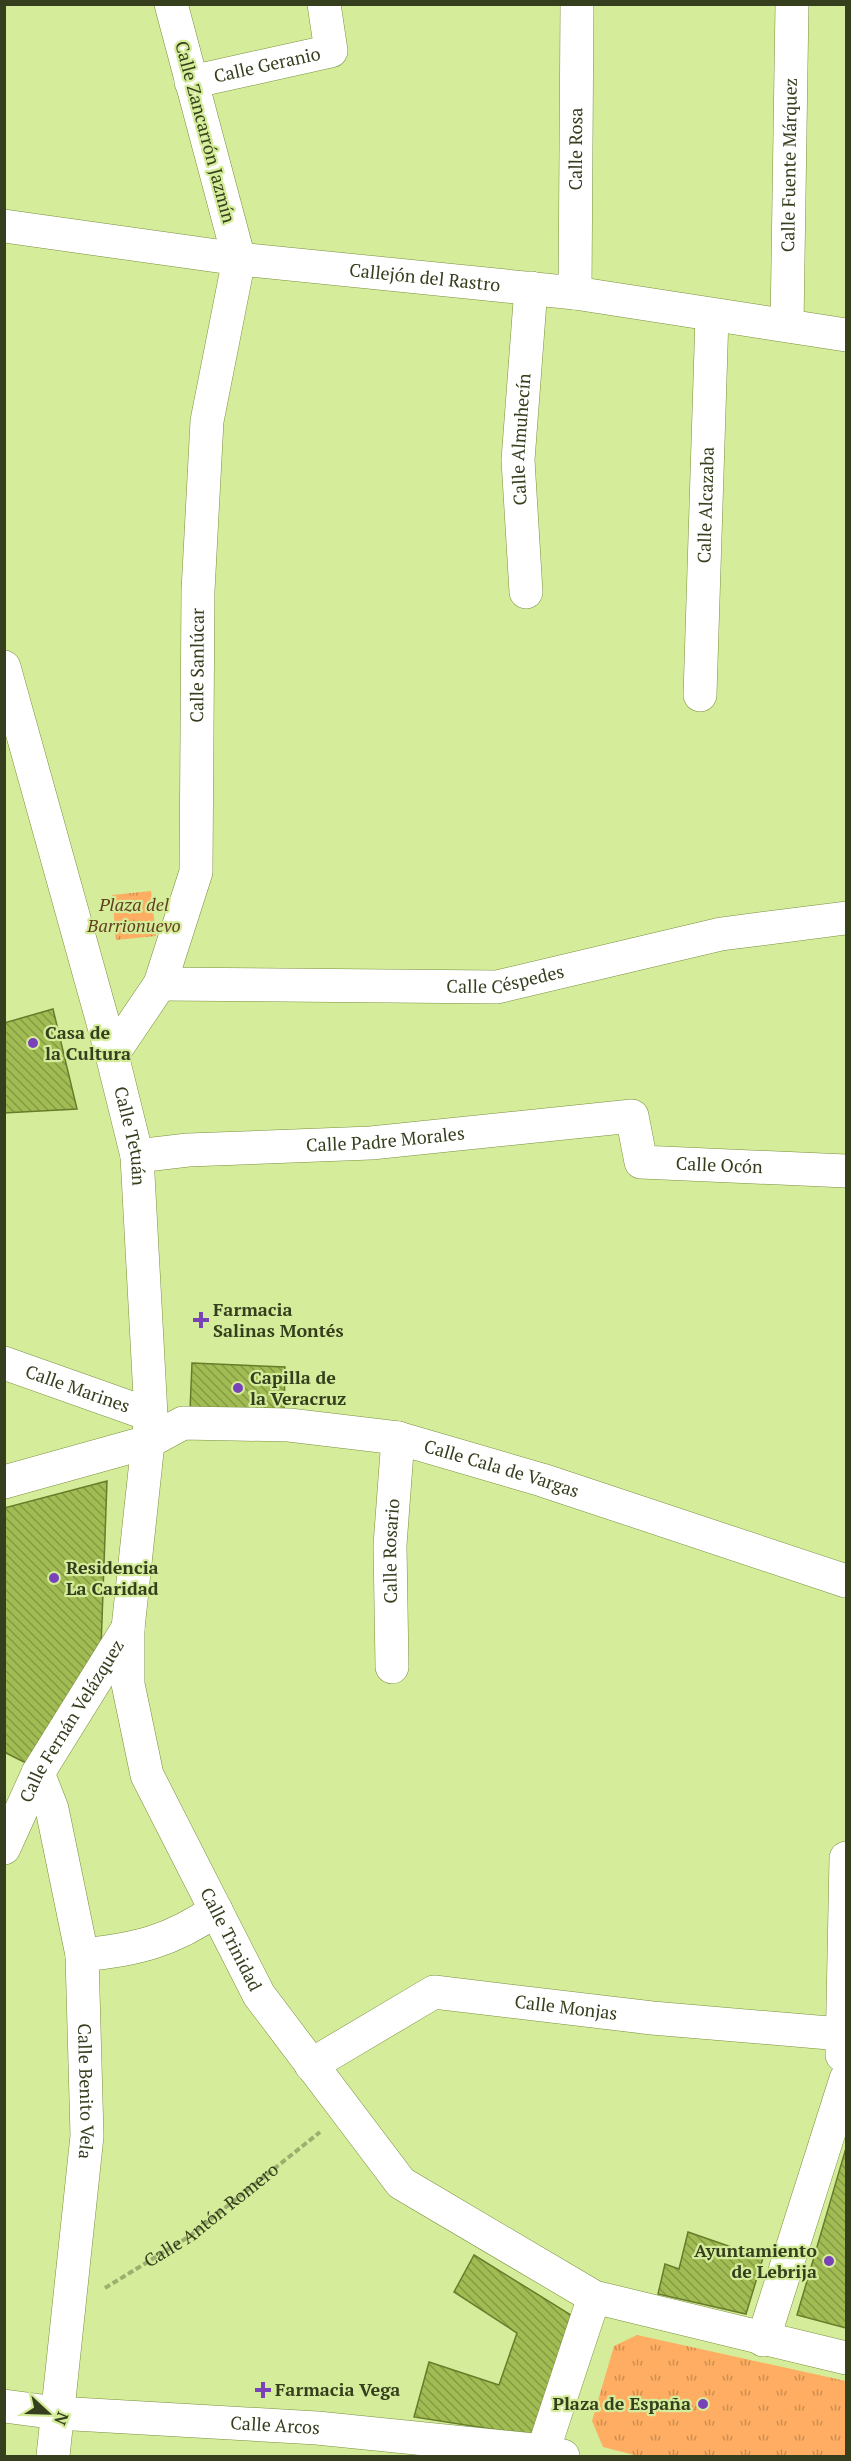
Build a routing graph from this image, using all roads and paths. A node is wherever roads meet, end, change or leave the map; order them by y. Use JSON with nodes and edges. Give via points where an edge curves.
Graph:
{"nodes":[{"id":1,"x":171,"y":4,"type":"edge"},
{"id":2,"x":324,"y":4,"type":"edge"},
{"id":3,"x":577,"y":4,"type":"edge"},
{"id":4,"x":792,"y":4,"type":"edge"},
{"id":5,"x":191,"y":82,"type":"junction"},
{"id":6,"x":4,"y":226,"type":"edge"},
{"id":7,"x":239,"y":259,"type":"junction"},
{"id":8,"x":531,"y":288,"type":"junction"},
{"id":9,"x":575,"y":292,"type":"junction"},
{"id":10,"x":712,"y":315,"type":"junction"},
{"id":11,"x":787,"y":325,"type":"junction"},
{"id":12,"x":846,"y":336,"type":"edge"},
{"id":13,"x":526,"y":591,"type":"dead end"},
{"id":14,"x":5,"y":671,"type":"edge"},
{"id":15,"x":700,"y":695,"type":"dead end"},
{"id":16,"x":846,"y":918,"type":"edge"},
{"id":17,"x":160,"y":984,"type":"junction"},
{"id":18,"x":112,"y":1055,"type":"junction"},
{"id":19,"x":632,"y":1116,"type":"joint"},
{"id":20,"x":137,"y":1156,"type":"junction"},
{"id":21,"x":846,"y":1171,"type":"edge"},
{"id":22,"x":4,"y":1363,"type":"edge"},
{"id":23,"x":149,"y":1428,"type":"junction"},
{"id":24,"x":398,"y":1438,"type":"junction"},
{"id":25,"x":4,"y":1482,"type":"edge"},
{"id":26,"x":846,"y":1581,"type":"edge"},
{"id":27,"x":128,"y":1628,"type":"junction"},
{"id":28,"x":392,"y":1666,"type":"dead end"},
{"id":29,"x":38,"y":1773,"type":"junction"},
{"id":30,"x":4,"y":1848,"type":"edge"},
{"id":31,"x":846,"y":1858,"type":"edge"},
{"id":32,"x":216,"y":1910,"type":"junction"},
{"id":33,"x":82,"y":1955,"type":"junction"},
{"id":34,"x":841,"y":2034,"type":"junction"},
{"id":35,"x":311,"y":2065,"type":"junction"},
{"id":36,"x":845,"y":2081,"type":"edge"},
{"id":37,"x":346,"y":2111,"type":"junction"},
{"id":38,"x":594,"y":2297,"type":"junction"},
{"id":39,"x":70,"y":2310,"type":"junction"},
{"id":40,"x":763,"y":2340,"type":"junction"},
{"id":41,"x":846,"y":2358,"type":"edge"},
{"id":42,"x":4,"y":2406,"type":"edge"},
{"id":43,"x":57,"y":2413,"type":"junction"},
{"id":44,"x":549,"y":2455,"type":"edge"},
{"id":45,"x":53,"y":2457,"type":"edge"}],
"edges":[{"from":1,"to":5,"type":"street","name":"Calle Zancarrón Jazmín"},
{"from":2,"to":5,"type":"street","name":"Calle Geranio","via":[[331,51]]},
{"from":3,"to":9,"type":"street","name":"Calle Rosa"},
{"from":4,"to":11,"type":"street","name":"Calle Fuente Márquez"},
{"from":5,"to":7,"type":"street","name":"Calle Zancarrón Jazmín"},
{"from":6,"to":7,"type":"street","name":"Callejón del Rastro"},
{"from":7,"to":8,"type":"street","name":"Callejón del Rastro"},
{"from":7,"to":17,"type":"street","name":"Calle Sanlúcar","via":[[207,421],[198,591],[196,872]]},
{"from":8,"to":9,"type":"street","name":"Callejón del Rastro"},
{"from":8,"to":13,"type":"street","name":"Calle Almuhecín","via":[[518,460]]},
{"from":9,"to":10,"type":"street","name":"Callejón del Rastro"},
{"from":10,"to":11,"type":"street","name":"Callejón del Rastro"},
{"from":10,"to":15,"type":"street","name":"Calle Alcazaba"},
{"from":11,"to":12,"type":"street","name":"Callejón del Rastro"},
{"from":14,"to":18,"type":"street","name":"Calle Tetuán"},
{"from":16,"to":17,"type":"street","name":"Calle Céspedes","via":[[721,934],[498,987]]},
{"from":17,"to":18,"type":"street","name":"Calle Sanlúcar"},
{"from":18,"to":20,"type":"street","name":"Calle Tetuán"},
{"from":19,"to":20,"type":"street","name":"Calle Padre Morales","via":[[371,1143],[188,1150]]},
{"from":19,"to":21,"type":"street","name":"Calle Ocón","via":[[641,1162]]},
{"from":20,"to":23,"type":"street","name":"Calle Tetuán"},
{"from":22,"to":23,"type":"street","name":"Calle Marines"},
{"from":23,"to":24,"type":"street","name":"Calle Cala de Vargas","via":[[183,1423],[289,1425]]},
{"from":23,"to":25,"type":"street","name":"Calle Cala de Vargas"},
{"from":23,"to":27,"type":"street","name":"Calle Trinidad"},
{"from":24,"to":26,"type":"street","name":"Calle Cala de Vargas","via":[[542,1480]]},
{"from":24,"to":28,"type":"street","name":"Calle Rosario","via":[[390,1545]]},
{"from":27,"to":29,"type":"street","name":"Calle Fernán Velázquez"},
{"from":27,"to":32,"type":"street","name":"Calle Trinidad","via":[[128,1684],[147,1774]]},
{"from":29,"to":30,"type":"street","name":"Calle Fernán Velázquez"},
{"from":29,"to":33,"type":"street","name":"Calle Benito Vela","via":[[52,1809]]},
{"from":31,"to":34,"type":"street"},
{"from":32,"to":33,"type":"street","via":[[187,1930],[127,1951]]},
{"from":32,"to":35,"type":"street","name":"Calle Trinidad","via":[[259,1995]]},
{"from":33,"to":39,"type":"street","name":"Calle Benito Vela","via":[[87,2136]]},
{"from":34,"to":35,"type":"street","name":"Calle Monjas","via":[[652,2018],[434,1992]]},
{"from":34,"to":36,"type":"street"},
{"from":35,"to":37,"type":"street","name":"Calle Trinidad"},
{"from":36,"to":40,"type":"street"},
{"from":37,"to":38,"type":"street","name":"Calle Trinidad","via":[[401,2183]]},
{"from":37,"to":39,"type":"path","name":"Calle Antón Romero","via":[[190,2236]]},
{"from":38,"to":40,"type":"street"},
{"from":38,"to":44,"type":"street"},
{"from":39,"to":43,"type":"street","name":"Calle Benito Vela"},
{"from":40,"to":41,"type":"street"},
{"from":42,"to":43,"type":"street","name":"Calle Arcos"},
{"from":43,"to":44,"type":"street","name":"Calle Arcos","via":[[317,2428]]},
{"from":43,"to":45,"type":"street","name":"Calle Benito Vela"}]}
